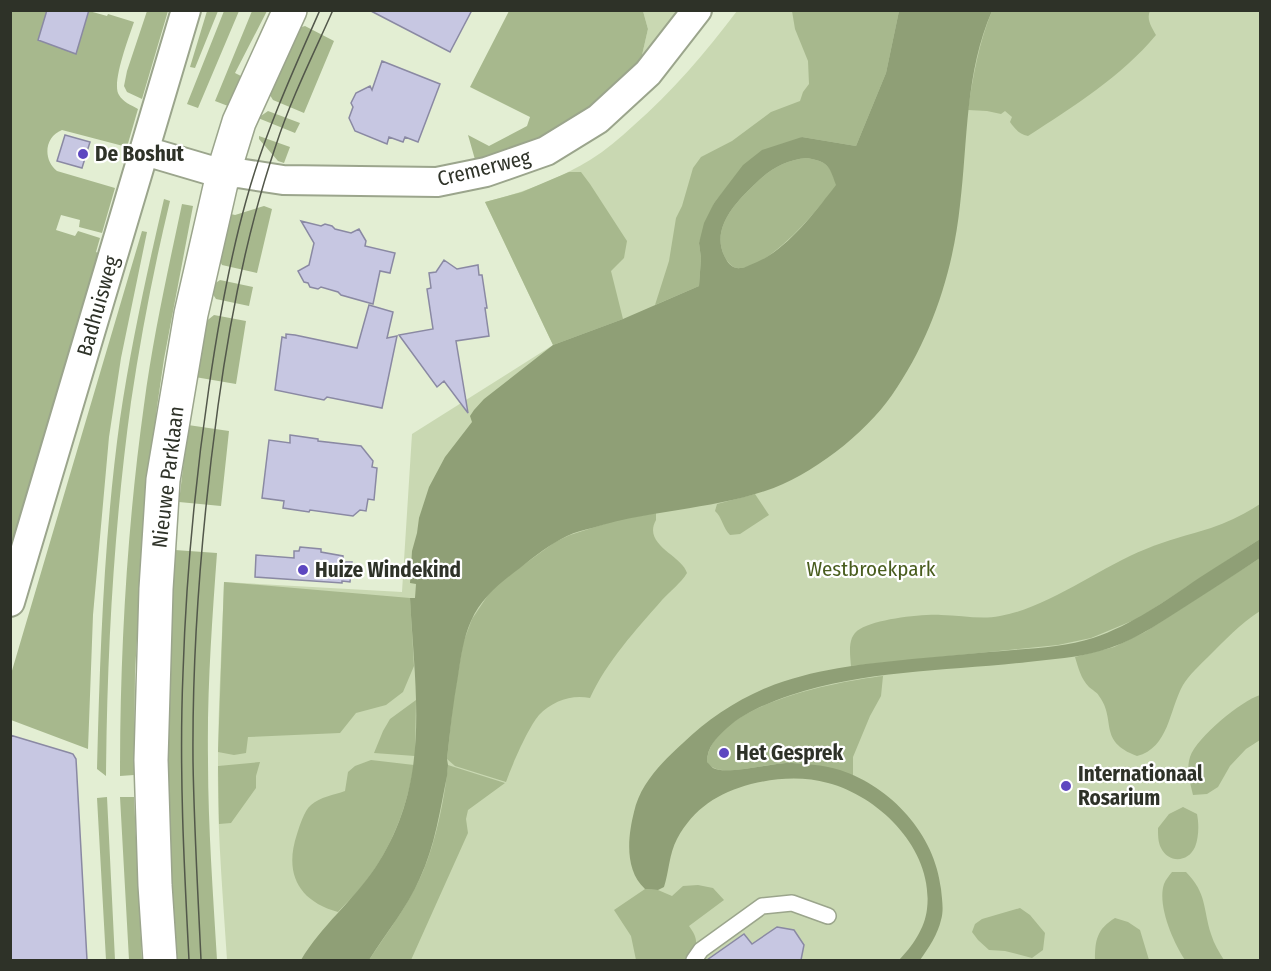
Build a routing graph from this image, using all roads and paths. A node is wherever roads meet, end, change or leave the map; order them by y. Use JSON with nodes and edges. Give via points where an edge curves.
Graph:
{"nodes":[{"id":1,"x":186,"y":10,"type":"edge"},
{"id":2,"x":290,"y":10,"type":"edge"},
{"id":3,"x":697,"y":10,"type":"edge"},
{"id":4,"x":145,"y":151,"type":"junction"},
{"id":5,"x":223,"y":174,"type":"junction"},
{"id":6,"x":10,"y":602,"type":"edge"},
{"id":7,"x":828,"y":916,"type":"dead end"},
{"id":8,"x":160,"y":960,"type":"edge"},
{"id":9,"x":694,"y":960,"type":"edge"}],
"edges":[{"from":1,"to":4,"type":"street","name":"Badhuisweg"},
{"from":2,"to":5,"type":"main road","name":"Nieuwe Parklaan","via":[[239,122]]},
{"from":3,"to":5,"type":"street","name":"Cremerweg","via":[[648,73],[598,119],[546,152],[437,183],[283,180]]},
{"from":4,"to":5,"type":"street","name":"Cremerweg"},
{"from":4,"to":6,"type":"street","name":"Badhuisweg"},
{"from":5,"to":8,"type":"main road","name":"Nieuwe Parklaan","via":[[191,314],[163,480],[151,760]]},
{"from":7,"to":9,"type":"lane","via":[[792,903],[762,906],[701,950]]}]}
